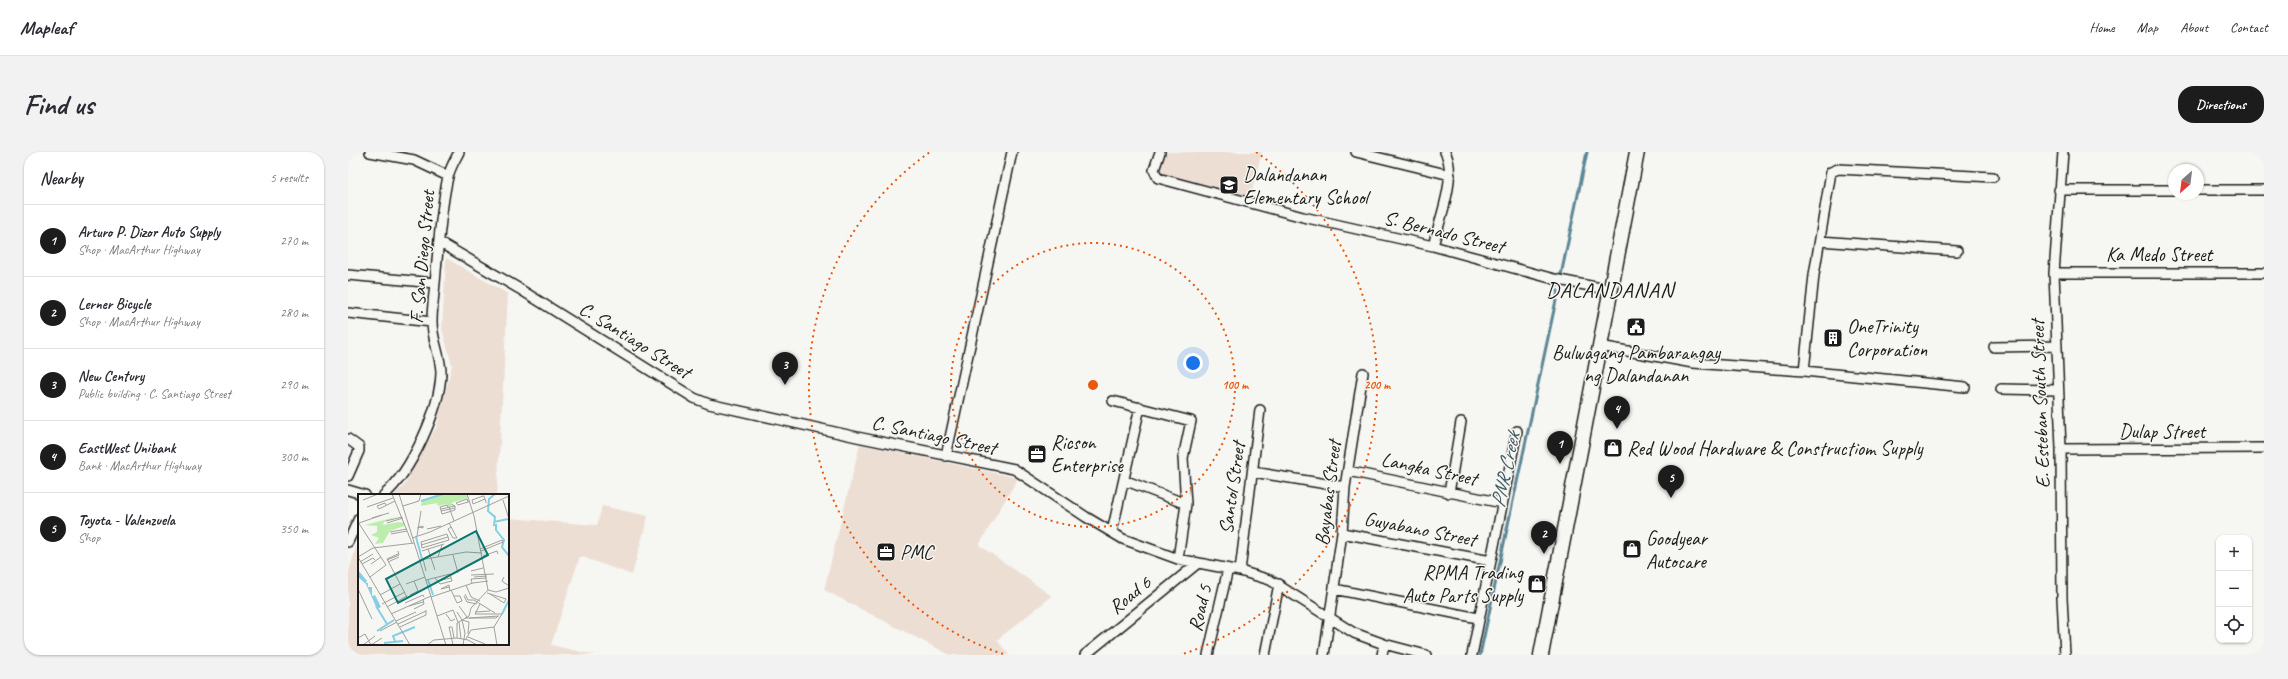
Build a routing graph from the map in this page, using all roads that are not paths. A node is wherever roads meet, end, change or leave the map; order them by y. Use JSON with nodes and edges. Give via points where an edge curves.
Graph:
{"nodes":[{"id":1,"x":370,"y":152,"type":"edge"},
{"id":2,"x":459,"y":152,"type":"edge"},
{"id":3,"x":1012,"y":152,"type":"edge"},
{"id":4,"x":1160,"y":152,"type":"edge"},
{"id":5,"x":1356,"y":152,"type":"edge"},
{"id":6,"x":1444,"y":152,"type":"edge"},
{"id":7,"x":1637,"y":152,"type":"edge"},
{"id":8,"x":2063,"y":152,"type":"edge"},
{"id":9,"x":1450,"y":175,"type":"junction"},
{"id":10,"x":448,"y":176,"type":"junction"},
{"id":11,"x":1993,"y":177,"type":"dead end"},
{"id":12,"x":2059,"y":190,"type":"junction"},
{"id":13,"x":2168,"y":190,"type":"edge"},
{"id":14,"x":2204,"y":190,"type":"edge"},
{"id":15,"x":2264,"y":190,"type":"edge"},
{"id":16,"x":1820,"y":241,"type":"junction"},
{"id":17,"x":439,"y":242,"type":"junction"},
{"id":18,"x":1433,"y":246,"type":"junction"},
{"id":19,"x":1957,"y":251,"type":"dead end"},
{"id":20,"x":2054,"y":273,"type":"junction"},
{"id":21,"x":2264,"y":273,"type":"edge"},
{"id":22,"x":348,"y":275,"type":"edge"},
{"id":23,"x":435,"y":283,"type":"junction"},
{"id":24,"x":1611,"y":290,"type":"junction"},
{"id":25,"x":348,"y":313,"type":"edge"},
{"id":26,"x":432,"y":322,"type":"junction"},
{"id":27,"x":1600,"y":346,"type":"junction"},
{"id":28,"x":2057,"y":346,"type":"junction"},
{"id":29,"x":1994,"y":347,"type":"dead end"},
{"id":30,"x":1804,"y":371,"type":"junction"},
{"id":31,"x":1363,"y":373,"type":"dead end"},
{"id":32,"x":1965,"y":387,"type":"dead end"},
{"id":33,"x":2001,"y":389,"type":"dead end"},
{"id":34,"x":2058,"y":390,"type":"junction"},
{"id":35,"x":1113,"y":401,"type":"dead end"},
{"id":36,"x":1140,"y":407,"type":"junction"},
{"id":37,"x":1260,"y":410,"type":"dead end"},
{"id":38,"x":1461,"y":422,"type":"dead end"},
{"id":39,"x":1517,"y":431,"type":"dead end"},
{"id":40,"x":348,"y":439,"type":"edge"},
{"id":41,"x":2264,"y":448,"type":"edge"},
{"id":42,"x":2061,"y":449,"type":"junction"},
{"id":43,"x":946,"y":456,"type":"junction"},
{"id":44,"x":1348,"y":471,"type":"junction"},
{"id":45,"x":1253,"y":472,"type":"junction"},
{"id":46,"x":348,"y":476,"type":"edge"},
{"id":47,"x":1124,"y":480,"type":"junction"},
{"id":48,"x":1345,"y":487,"type":"junction"},
{"id":49,"x":348,"y":490,"type":"edge"},
{"id":50,"x":1449,"y":493,"type":"junction"},
{"id":51,"x":362,"y":494,"type":"edge"},
{"id":52,"x":385,"y":494,"type":"edge"},
{"id":53,"x":1502,"y":503,"type":"junction"},
{"id":54,"x":1186,"y":504,"type":"junction"},
{"id":55,"x":358,"y":520,"type":"edge"},
{"id":56,"x":1112,"y":532,"type":"junction"},
{"id":57,"x":1342,"y":533,"type":"junction"},
{"id":58,"x":348,"y":542,"type":"edge"},
{"id":59,"x":1178,"y":559,"type":"junction"},
{"id":60,"x":1491,"y":561,"type":"junction"},
{"id":61,"x":1198,"y":563,"type":"junction"},
{"id":62,"x":1228,"y":569,"type":"junction"},
{"id":63,"x":1240,"y":571,"type":"junction"},
{"id":64,"x":1279,"y":584,"type":"junction"},
{"id":65,"x":1334,"y":588,"type":"junction"},
{"id":66,"x":1331,"y":618,"type":"junction"},
{"id":67,"x":1478,"y":618,"type":"junction"},
{"id":68,"x":1384,"y":644,"type":"junction"},
{"id":69,"x":1085,"y":655,"type":"edge"},
{"id":70,"x":1208,"y":655,"type":"edge"},
{"id":71,"x":1265,"y":655,"type":"edge"},
{"id":72,"x":1324,"y":655,"type":"edge"},
{"id":73,"x":1382,"y":655,"type":"edge"},
{"id":74,"x":1426,"y":655,"type":"edge"},
{"id":75,"x":1472,"y":655,"type":"edge"},
{"id":76,"x":1541,"y":655,"type":"edge"},
{"id":77,"x":2065,"y":655,"type":"edge"}],
"edges":[{"from":1,"to":10,"type":"street","via":[[414,160]]},
{"from":2,"to":10,"type":"street","name":"F. San Diego Street"},
{"from":3,"to":43,"type":"street"},
{"from":4,"to":18,"type":"street","name":"S. Bernado Street","via":[[1154,170],[1158,178],[1303,217]]},
{"from":5,"to":9,"type":"street"},
{"from":6,"to":9,"type":"street","via":[[1448,158]]},
{"from":7,"to":24,"type":"highway"},
{"from":8,"to":12,"type":"street","name":"E. Esteban South Street"},
{"from":9,"to":18,"type":"street"},
{"from":10,"to":17,"type":"street","name":"F. San Diego Street"},
{"from":11,"to":16,"type":"street","via":[[1838,169],[1831,172]]},
{"from":12,"to":13,"type":"street"},
{"from":12,"to":20,"type":"street","name":"E. Esteban South Street"},
{"from":14,"to":15,"type":"street"},
{"from":16,"to":19,"type":"street"},
{"from":16,"to":30,"type":"street"},
{"from":17,"to":23,"type":"street","name":"F. San Diego Street"},
{"from":17,"to":43,"type":"street","name":"C. Santiago Street","via":[[694,398],[709,404]]},
{"from":18,"to":24,"type":"street","name":"S. Bernado Street","via":[[1554,279]]},
{"from":20,"to":21,"type":"street","name":"Ka Medo Street"},
{"from":20,"to":28,"type":"street","name":"E. Esteban South Street"},
{"from":22,"to":23,"type":"street"},
{"from":23,"to":26,"type":"street","name":"F. San Diego Street"},
{"from":24,"to":27,"type":"highway"},
{"from":25,"to":26,"type":"street"},
{"from":26,"to":52,"type":"street","name":"F. San Diego Street","via":[[441,373],[431,414],[417,449],[401,477]]},
{"from":27,"to":30,"type":"street","via":[[1693,363]]},
{"from":27,"to":76,"type":"highway"},
{"from":28,"to":29,"type":"street"},
{"from":28,"to":34,"type":"street","name":"E. Esteban South Street"},
{"from":30,"to":32,"type":"street"},
{"from":31,"to":44,"type":"street","name":"Bayabas Street"},
{"from":33,"to":34,"type":"street"},
{"from":34,"to":42,"type":"street","name":"E. Esteban South Street"},
{"from":35,"to":36,"type":"street"},
{"from":36,"to":47,"type":"street"},
{"from":36,"to":54,"type":"street","via":[[1191,420],[1183,458]]},
{"from":37,"to":45,"type":"street","name":"Santol Street"},
{"from":38,"to":50,"type":"street"},
{"from":39,"to":53,"type":"street"},
{"from":40,"to":46,"type":"street","via":[[359,447]]},
{"from":41,"to":42,"type":"street","name":"Dulap Street"},
{"from":42,"to":77,"type":"street","name":"E. Esteban South Street"},
{"from":43,"to":56,"type":"street","name":"C. Santiago Street","via":[[1014,469]]},
{"from":44,"to":48,"type":"street","name":"Bayabas Street"},
{"from":44,"to":50,"type":"street","name":"Langka Street"},
{"from":45,"to":48,"type":"street"},
{"from":45,"to":63,"type":"street","name":"Santol Street"},
{"from":47,"to":54,"type":"street"},
{"from":47,"to":56,"type":"street"},
{"from":48,"to":57,"type":"street","name":"Bayabas Street"},
{"from":49,"to":51,"type":"street"},
{"from":50,"to":53,"type":"street","name":"Langka Street"},
{"from":53,"to":60,"type":"street"},
{"from":54,"to":59,"type":"street"},
{"from":55,"to":58,"type":"street"},
{"from":56,"to":59,"type":"street","name":"C. Santiago Street","via":[[1147,549]]},
{"from":57,"to":60,"type":"street","name":"Guyabano Street"},
{"from":57,"to":65,"type":"street","name":"Bayabas Street"},
{"from":59,"to":61,"type":"street","name":"C. Santiago Street"},
{"from":60,"to":67,"type":"street"},
{"from":61,"to":62,"type":"street","name":"C. Santiago Street"},
{"from":61,"to":69,"type":"street","name":"Road 6"},
{"from":62,"to":63,"type":"street","name":"C. Santiago Street"},
{"from":62,"to":70,"type":"street","name":"Road 5"},
{"from":63,"to":64,"type":"street","name":"C. Santiago Street"},
{"from":64,"to":66,"type":"street","name":"C. Santiago Street"},
{"from":64,"to":71,"type":"street"},
{"from":65,"to":66,"type":"street","name":"Bayabas Street"},
{"from":65,"to":67,"type":"street"},
{"from":66,"to":68,"type":"street","name":"C. Santiago Street","via":[[1354,633]]},
{"from":66,"to":72,"type":"street","name":"Bayabas Street"},
{"from":67,"to":75,"type":"street"},
{"from":68,"to":73,"type":"street"},
{"from":68,"to":74,"type":"street","name":"C. Santiago Street"}]}
